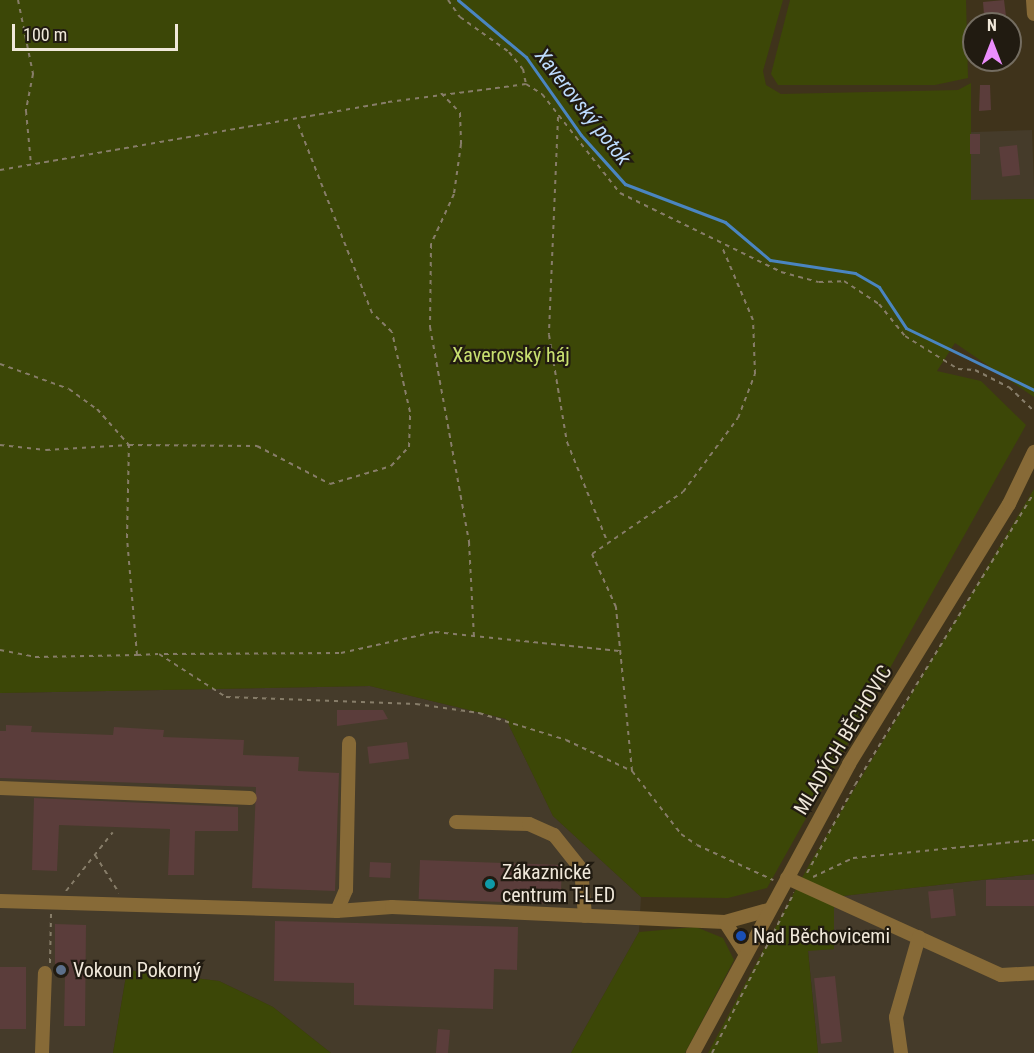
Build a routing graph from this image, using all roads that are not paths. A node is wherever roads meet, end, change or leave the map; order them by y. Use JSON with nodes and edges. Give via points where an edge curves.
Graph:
{"nodes":[{"id":1,"x":1033,"y":0,"type":"edge"},
{"id":2,"x":1034,"y":14,"type":"edge"},
{"id":3,"x":1034,"y":452,"type":"edge"},
{"id":4,"x":349,"y":743,"type":"dead end"},
{"id":5,"x":0,"y":788,"type":"edge"},
{"id":6,"x":250,"y":798,"type":"dead end"},
{"id":7,"x":456,"y":822,"type":"dead end"},
{"id":8,"x":787,"y":878,"type":"junction"},
{"id":9,"x":0,"y":901,"type":"edge"},
{"id":10,"x":768,"y":910,"type":"junction"},
{"id":11,"x":337,"y":911,"type":"junction"},
{"id":12,"x":585,"y":916,"type":"junction"},
{"id":13,"x":725,"y":922,"type":"junction"},
{"id":14,"x":919,"y":937,"type":"junction"},
{"id":15,"x":746,"y":953,"type":"junction"},
{"id":16,"x":45,"y":973,"type":"road end"},
{"id":17,"x":1034,"y":973,"type":"edge"},
{"id":18,"x":42,"y":1053,"type":"edge"},
{"id":19,"x":693,"y":1053,"type":"edge"},
{"id":20,"x":901,"y":1053,"type":"edge"}],
"edges":[{"from":1,"to":2,"type":"street"},
{"from":3,"to":8,"type":"street","name":"MLADÝCH BĚCHOVIC","via":[[1009,504],[849,764]]},
{"from":4,"to":11,"type":"street","via":[[346,890]]},
{"from":5,"to":6,"type":"street"},
{"from":7,"to":12,"type":"street","via":[[529,824],[554,835],[581,869]]},
{"from":8,"to":10,"type":"street","name":"MLADÝCH BĚCHOVIC"},
{"from":8,"to":14,"type":"street"},
{"from":9,"to":11,"type":"street"},
{"from":10,"to":13,"type":"street"},
{"from":10,"to":15,"type":"street","name":"MLADÝCH BĚCHOVIC"},
{"from":11,"to":12,"type":"street","via":[[392,907]]},
{"from":12,"to":13,"type":"street"},
{"from":13,"to":15,"type":"street"},
{"from":14,"to":17,"type":"street","via":[[1001,975]]},
{"from":14,"to":20,"type":"street","via":[[896,1017]]},
{"from":15,"to":19,"type":"street","name":"MLADÝCH BĚCHOVIC"},
{"from":16,"to":18,"type":"street"}]}
